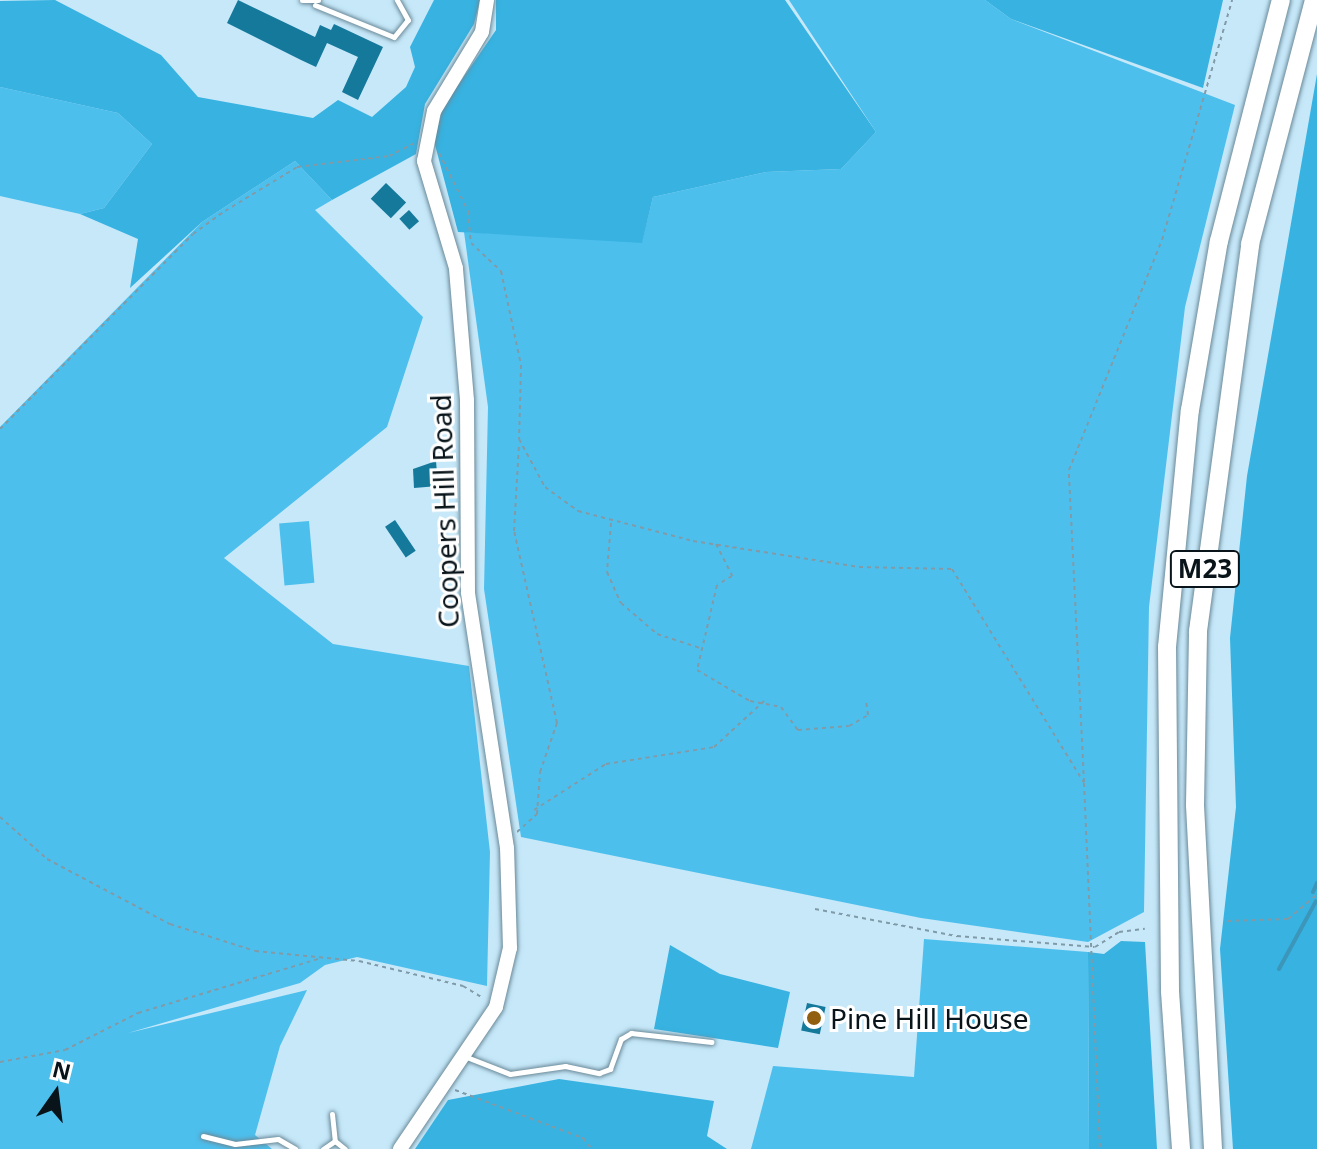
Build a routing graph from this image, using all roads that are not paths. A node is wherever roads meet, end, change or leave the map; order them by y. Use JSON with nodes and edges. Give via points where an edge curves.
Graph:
{"nodes":[{"id":1,"x":302,"y":0,"type":"edge"},
{"id":2,"x":397,"y":0,"type":"edge"},
{"id":3,"x":487,"y":0,"type":"edge"},
{"id":4,"x":1281,"y":0,"type":"edge"},
{"id":5,"x":1314,"y":0,"type":"edge"},
{"id":6,"x":316,"y":2,"type":"edge"},
{"id":7,"x":711,"y":1042,"type":"dead end"},
{"id":8,"x":463,"y":1056,"type":"junction"},
{"id":9,"x":332,"y":1114,"type":"dead end"},
{"id":10,"x":203,"y":1136,"type":"dead end"},
{"id":11,"x":335,"y":1141,"type":"junction"},
{"id":12,"x":295,"y":1149,"type":"edge"},
{"id":13,"x":323,"y":1149,"type":"edge"},
{"id":14,"x":345,"y":1149,"type":"edge"},
{"id":15,"x":400,"y":1149,"type":"edge"},
{"id":16,"x":1181,"y":1149,"type":"edge"},
{"id":17,"x":1213,"y":1149,"type":"edge"}],
"edges":[{"from":1,"to":6,"type":"lane"},
{"from":2,"to":6,"type":"lane","via":[[408,20],[394,37]]},
{"from":3,"to":8,"type":"street","name":"Coopers Hill Road","via":[[482,32],[434,111],[424,161],[456,268],[467,400],[468,592],[507,848],[510,948],[496,1007]]},
{"from":4,"to":16,"type":"highway","number":"M23","via":[[1217,257],[1190,410],[1167,647],[1170,990]]},
{"from":5,"to":17,"type":"highway","number":"M23","via":[[1250,244],[1198,631],[1195,805]]},
{"from":7,"to":8,"type":"lane","via":[[631,1033],[621,1039],[610,1069],[599,1073],[565,1066],[510,1074]]},
{"from":8,"to":15,"type":"street","name":"Coopers Hill Road"},
{"from":9,"to":11,"type":"lane"},
{"from":10,"to":12,"type":"lane","via":[[235,1144],[278,1139]]},
{"from":11,"to":13,"type":"lane"},
{"from":11,"to":14,"type":"lane"}]}
